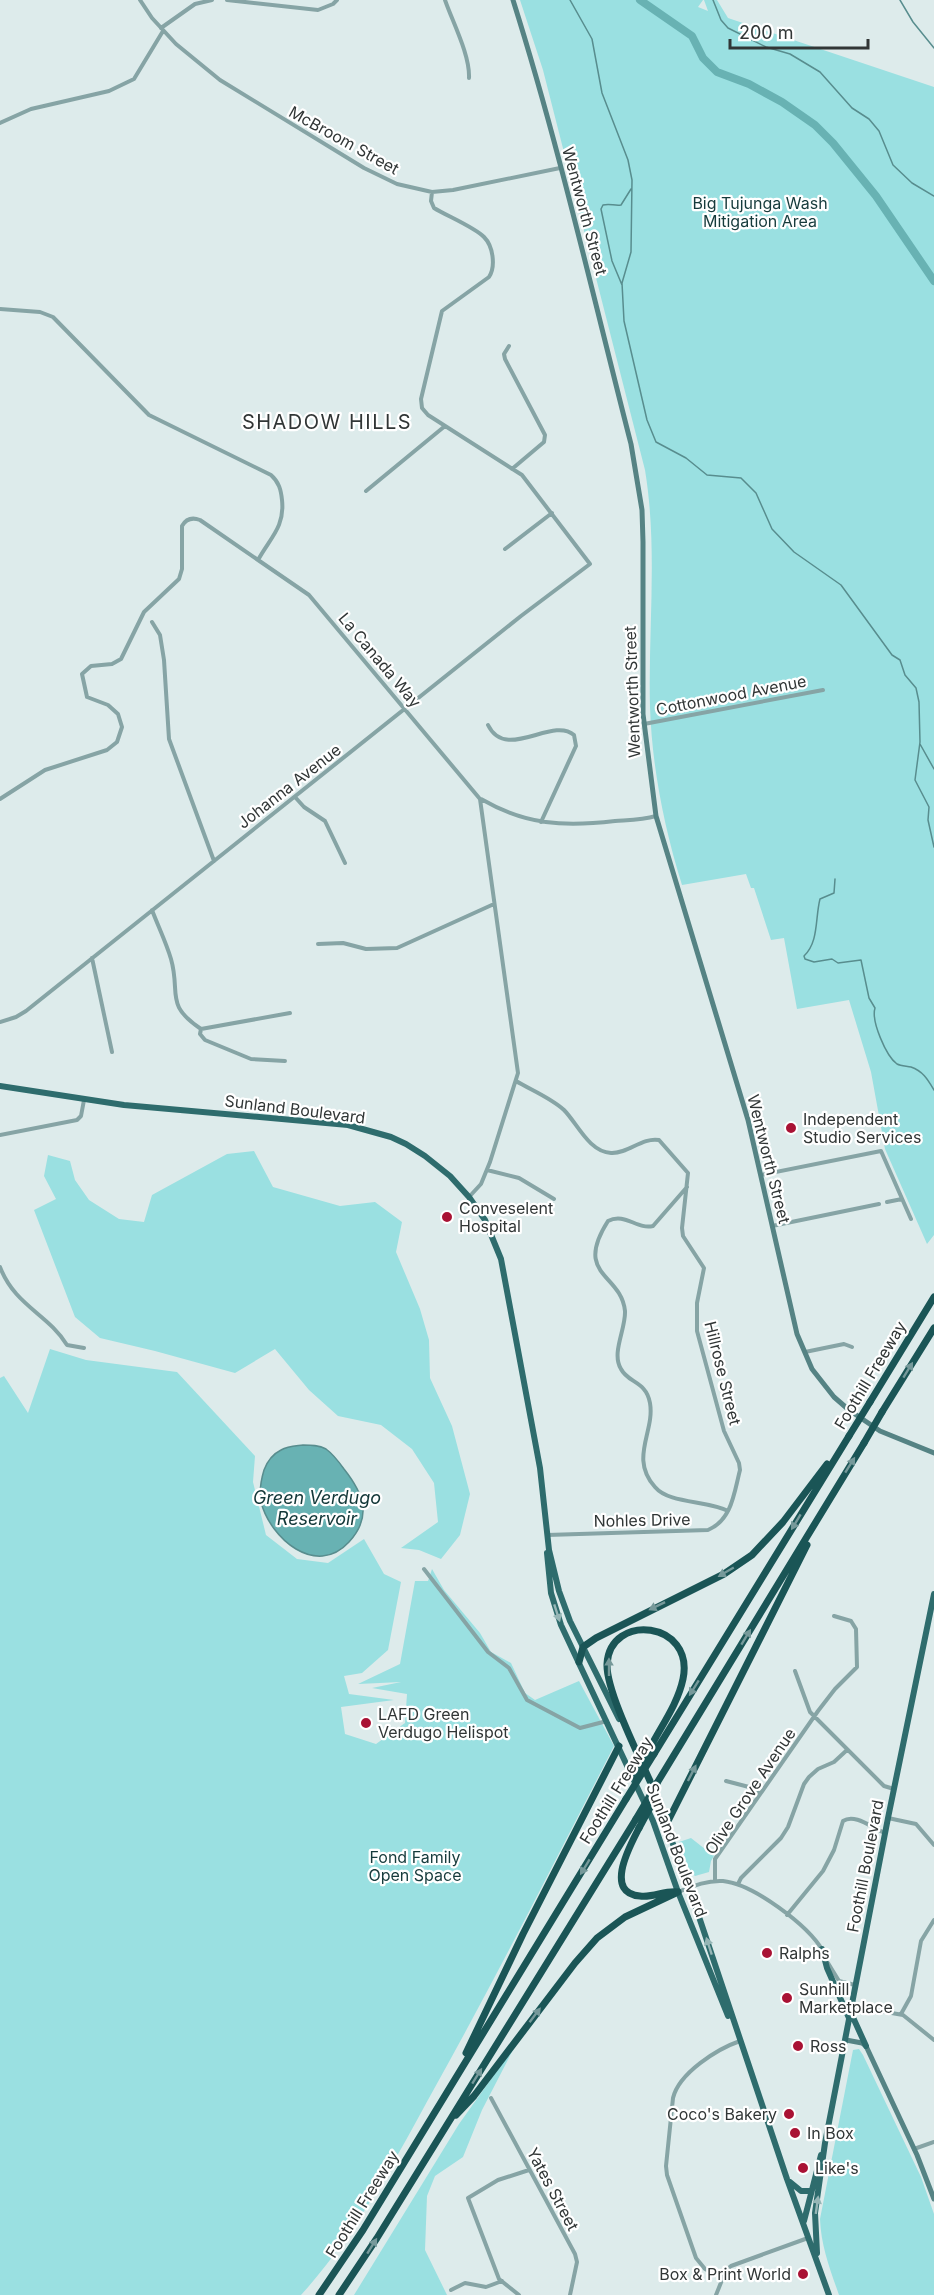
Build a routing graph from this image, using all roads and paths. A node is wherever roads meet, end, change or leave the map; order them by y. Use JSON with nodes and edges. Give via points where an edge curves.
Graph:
{"nodes":[{"id":1,"x":140,"y":0,"type":"edge"},
{"id":2,"x":212,"y":0,"type":"edge"},
{"id":3,"x":227,"y":0,"type":"edge"},
{"id":4,"x":234,"y":0,"type":"edge"},
{"id":5,"x":337,"y":0,"type":"edge"},
{"id":6,"x":445,"y":0,"type":"edge"},
{"id":7,"x":513,"y":0,"type":"edge"},
{"id":8,"x":162,"y":29,"type":"junction"},
{"id":9,"x":469,"y":78,"type":"dead end"},
{"id":10,"x":0,"y":123,"type":"edge"},
{"id":11,"x":560,"y":168,"type":"junction"},
{"id":12,"x":432,"y":192,"type":"junction"},
{"id":13,"x":0,"y":309,"type":"edge"},
{"id":14,"x":509,"y":346,"type":"dead end"},
{"id":15,"x":445,"y":426,"type":"junction"},
{"id":16,"x":512,"y":469,"type":"junction"},
{"id":17,"x":366,"y":491,"type":"dead end"},
{"id":18,"x":552,"y":513,"type":"junction"},
{"id":19,"x":505,"y":549,"type":"dead end"},
{"id":20,"x":258,"y":560,"type":"junction"},
{"id":21,"x":152,"y":622,"type":"dead end"},
{"id":22,"x":823,"y":690,"type":"dead end"},
{"id":23,"x":406,"y":708,"type":"junction"},
{"id":24,"x":644,"y":724,"type":"junction"},
{"id":25,"x":488,"y":725,"type":"dead end"},
{"id":26,"x":295,"y":797,"type":"junction"},
{"id":27,"x":0,"y":799,"type":"edge"},
{"id":28,"x":480,"y":799,"type":"junction"},
{"id":29,"x":656,"y":816,"type":"junction"},
{"id":30,"x":541,"y":822,"type":"junction"},
{"id":31,"x":214,"y":861,"type":"junction"},
{"id":32,"x":345,"y":863,"type":"dead end"},
{"id":33,"x":494,"y":904,"type":"junction"},
{"id":34,"x":152,"y":910,"type":"junction"},
{"id":35,"x":318,"y":944,"type":"dead end"},
{"id":36,"x":92,"y":958,"type":"junction"},
{"id":37,"x":290,"y":1013,"type":"dead end"},
{"id":38,"x":0,"y":1022,"type":"edge"},
{"id":39,"x":201,"y":1029,"type":"junction"},
{"id":40,"x":112,"y":1052,"type":"dead end"},
{"id":41,"x":285,"y":1061,"type":"dead end"},
{"id":42,"x":516,"y":1082,"type":"junction"},
{"id":43,"x":0,"y":1086,"type":"edge"},
{"id":44,"x":84,"y":1100,"type":"junction"},
{"id":45,"x":0,"y":1136,"type":"edge"},
{"id":46,"x":487,"y":1170,"type":"junction"},
{"id":47,"x":760,"y":1175,"type":"junction"},
{"id":48,"x":687,"y":1187,"type":"junction"},
{"id":49,"x":469,"y":1197,"type":"junction"},
{"id":50,"x":554,"y":1199,"type":"dead end"},
{"id":51,"x":902,"y":1199,"type":"junction"},
{"id":52,"x":887,"y":1202,"type":"dead end"},
{"id":53,"x":879,"y":1204,"type":"dead end"},
{"id":54,"x":911,"y":1219,"type":"dead end"},
{"id":55,"x":772,"y":1226,"type":"junction"},
{"id":56,"x":0,"y":1267,"type":"edge"},
{"id":57,"x":934,"y":1297,"type":"edge"},
{"id":58,"x":934,"y":1328,"type":"edge"},
{"id":59,"x":852,"y":1347,"type":"dead end"},
{"id":60,"x":84,"y":1348,"type":"dead end"},
{"id":61,"x":804,"y":1352,"type":"junction"},
{"id":62,"x":849,"y":1436,"type":"junction"},
{"id":63,"x":934,"y":1453,"type":"edge"},
{"id":64,"x":837,"y":1486,"type":"junction"},
{"id":65,"x":728,"y":1511,"type":"junction"},
{"id":66,"x":547,"y":1534,"type":"junction"},
{"id":67,"x":424,"y":1569,"type":"dead end"},
{"id":68,"x":934,"y":1594,"type":"edge"},
{"id":69,"x":834,"y":1616,"type":"dead end"},
{"id":70,"x":932,"y":1621,"type":"edge"},
{"id":71,"x":582,"y":1647,"type":"junction"},
{"id":72,"x":579,"y":1662,"type":"junction"},
{"id":73,"x":795,"y":1671,"type":"dead end"},
{"id":74,"x":814,"y":1716,"type":"junction"},
{"id":75,"x":607,"y":1721,"type":"junction"},
{"id":76,"x":619,"y":1746,"type":"junction"},
{"id":77,"x":848,"y":1750,"type":"junction"},
{"id":78,"x":726,"y":1781,"type":"dead end"},
{"id":79,"x":654,"y":1782,"type":"junction"},
{"id":80,"x":634,"y":1787,"type":"junction"},
{"id":81,"x":894,"y":1789,"type":"junction"},
{"id":82,"x":760,"y":1794,"type":"junction"},
{"id":83,"x":888,"y":1818,"type":"junction"},
{"id":84,"x":666,"y":1825,"type":"junction"},
{"id":85,"x":885,"y":1833,"type":"junction"},
{"id":86,"x":934,"y":1845,"type":"edge"},
{"id":87,"x":715,"y":1881,"type":"junction"},
{"id":88,"x":738,"y":1884,"type":"junction"},
{"id":89,"x":689,"y":1887,"type":"junction"},
{"id":90,"x":678,"y":1892,"type":"junction"},
{"id":91,"x":787,"y":1915,"type":"junction"},
{"id":92,"x":934,"y":1920,"type":"edge"},
{"id":93,"x":822,"y":1949,"type":"junction"},
{"id":94,"x":856,"y":1985,"type":"junction"},
{"id":95,"x":851,"y":2013,"type":"junction"},
{"id":96,"x":901,"y":2014,"type":"junction"},
{"id":97,"x":846,"y":2040,"type":"junction"},
{"id":98,"x":934,"y":2040,"type":"edge"},
{"id":99,"x":740,"y":2041,"type":"junction"},
{"id":100,"x":866,"y":2046,"type":"junction"},
{"id":101,"x":491,"y":2098,"type":"dead end"},
{"id":102,"x":432,"y":2116,"type":"junction"},
{"id":103,"x":446,"y":2126,"type":"junction"},
{"id":104,"x":934,"y":2142,"type":"edge"},
{"id":105,"x":825,"y":2143,"type":"junction"},
{"id":106,"x":914,"y":2149,"type":"junction"},
{"id":107,"x":529,"y":2170,"type":"junction"},
{"id":108,"x":787,"y":2179,"type":"junction"},
{"id":109,"x":811,"y":2191,"type":"junction"},
{"id":110,"x":934,"y":2199,"type":"edge"},
{"id":111,"x":804,"y":2226,"type":"junction"},
{"id":112,"x":808,"y":2238,"type":"junction"},
{"id":113,"x":818,"y":2263,"type":"junction"},
{"id":114,"x":723,"y":2278,"type":"junction"},
{"id":115,"x":502,"y":2281,"type":"junction"},
{"id":116,"x":719,"y":2287,"type":"junction"},
{"id":117,"x":451,"y":2290,"type":"dead end"},
{"id":118,"x":319,"y":2295,"type":"edge"},
{"id":119,"x":339,"y":2295,"type":"edge"},
{"id":120,"x":519,"y":2295,"type":"edge"},
{"id":121,"x":570,"y":2295,"type":"edge"},
{"id":122,"x":716,"y":2295,"type":"edge"},
{"id":123,"x":722,"y":2295,"type":"edge"},
{"id":124,"x":829,"y":2295,"type":"edge"}],
"edges":[{"from":1,"to":8,"type":"street","name":"McBroom Street"},
{"from":2,"to":8,"type":"street","via":[[195,4]]},
{"from":3,"to":4,"type":"street"},
{"from":4,"to":5,"type":"street","via":[[318,10]]},
{"from":6,"to":9,"type":"street","via":[[466,58]]},
{"from":7,"to":11,"type":"main road","name":"Wentworth Street"},
{"from":8,"to":10,"type":"street","via":[[139,71],[129,81],[109,91],[31,109]]},
{"from":8,"to":12,"type":"street","name":"McBroom Street","via":[[220,80],[295,128],[388,181]]},
{"from":11,"to":12,"type":"street"},
{"from":11,"to":24,"type":"main road","name":"Wentworth Street","via":[[636,473],[643,542]]},
{"from":12,"to":15,"type":"street","via":[[434,208],[484,237],[494,266],[489,277],[442,312],[421,402],[425,412]]},
{"from":13,"to":20,"type":"street","via":[[40,312],[53,317],[149,415],[272,475],[280,488],[283,517]]},
{"from":14,"to":16,"type":"street","via":[[505,360],[545,435],[544,442]]},
{"from":15,"to":16,"type":"street"},
{"from":15,"to":17,"type":"street"},
{"from":16,"to":18,"type":"street","via":[[527,481]]},
{"from":18,"to":19,"type":"street"},
{"from":18,"to":23,"type":"street","name":"Johanna Avenue","via":[[590,564]]},
{"from":20,"to":23,"type":"street","name":"La Canada Way","via":[[309,594]]},
{"from":20,"to":27,"type":"street","name":"La Canada Way","via":[[200,520],[186,521],[182,526],[180,579],[144,612],[121,659],[91,666],[82,674],[87,697],[108,705],[118,714],[122,727],[117,742],[107,750],[45,770]]},
{"from":21,"to":31,"type":"street","via":[[160,636],[164,660],[169,739]]},
{"from":22,"to":24,"type":"street","name":"Cottonwood Avenue"},
{"from":23,"to":26,"type":"street","name":"Johanna Avenue"},
{"from":23,"to":28,"type":"street","name":"La Canada Way"},
{"from":24,"to":29,"type":"main road","name":"Wentworth Street"},
{"from":25,"to":30,"type":"street","via":[[495,736],[505,740],[565,730],[574,735],[576,746]]},
{"from":26,"to":31,"type":"street","name":"Johanna Avenue"},
{"from":26,"to":32,"type":"street","via":[[325,821]]},
{"from":28,"to":30,"type":"street"},
{"from":28,"to":33,"type":"street"},
{"from":29,"to":30,"type":"street","via":[[577,826]]},
{"from":29,"to":47,"type":"main road","name":"Wentworth Street","via":[[748,1120]]},
{"from":31,"to":34,"type":"street","name":"Johanna Avenue"},
{"from":33,"to":35,"type":"street","via":[[397,948]]},
{"from":33,"to":42,"type":"street"},
{"from":34,"to":36,"type":"street","name":"Johanna Avenue"},
{"from":34,"to":39,"type":"street","via":[[171,960],[175,1001],[187,1020]]},
{"from":36,"to":38,"type":"street","name":"Johanna Avenue","via":[[26,1011]]},
{"from":36,"to":40,"type":"street"},
{"from":37,"to":39,"type":"street"},
{"from":39,"to":41,"type":"street","via":[[205,1040],[251,1059]]},
{"from":42,"to":46,"type":"street"},
{"from":42,"to":48,"type":"street","name":"Hillrose Street","via":[[561,1108],[601,1150],[619,1152],[659,1140],[688,1173]]},
{"from":43,"to":44,"type":"main road","name":"Sunland Boulevard"},
{"from":44,"to":45,"type":"street","via":[[77,1120]]},
{"from":44,"to":49,"type":"main road","name":"Sunland Boulevard","via":[[364,1129],[425,1156]]},
{"from":46,"to":49,"type":"street"},
{"from":46,"to":50,"type":"street","via":[[519,1178]]},
{"from":47,"to":51,"type":"street","via":[[881,1151]]},
{"from":47,"to":55,"type":"main road","name":"Wentworth Street"},
{"from":48,"to":65,"type":"street","name":"Hillrose Street","via":[[683,1236],[704,1268],[697,1303],[697,1332],[724,1431],[740,1470]]},
{"from":48,"to":65,"type":"street","via":[[653,1226],[619,1217],[608,1221],[598,1243],[596,1260],[624,1307],[619,1366],[641,1386],[650,1404],[643,1453],[651,1480],[666,1495],[706,1502]]},
{"from":49,"to":66,"type":"main road","name":"Sunland Boulevard","via":[[488,1227],[503,1268],[544,1489]]},
{"from":51,"to":52,"type":"street"},
{"from":51,"to":54,"type":"street"},
{"from":53,"to":55,"type":"street"},
{"from":55,"to":61,"type":"main road","name":"Wentworth Street"},
{"from":56,"to":60,"type":"street","via":[[23,1303],[61,1335],[67,1345]]},
{"from":57,"to":62,"type":"highway","name":"Foothill Freeway","bridge":true},
{"from":64,"to":58,"type":"highway","name":"Foothill Freeway","one_way":true,"bridge":true},
{"from":59,"to":61,"type":"street","via":[[844,1344]]},
{"from":61,"to":63,"type":"main road","name":"Wentworth Street","via":[[819,1378],[849,1410],[880,1431]]},
{"from":62,"to":71,"type":"highway","one_way":true,"via":[[783,1522],[752,1555]]},
{"from":62,"to":80,"type":"highway","name":"Foothill Freeway","one_way":true,"bridge":true},
{"from":79,"to":64,"type":"highway","name":"Foothill Freeway","one_way":true,"via":[[663,1774]]},
{"from":84,"to":64,"type":"highway","one_way":true},
{"from":65,"to":66,"type":"street","name":"Nohles Drive","via":[[719,1524],[700,1531]]},
{"from":66,"to":71,"type":"main road","name":"Sunland Boulevard","via":[[559,1591]]},
{"from":66,"to":72,"type":"main road","name":"Sunland Boulevard","one_way":true,"via":[[551,1593]]},
{"from":67,"to":75,"type":"street","via":[[488,1652],[509,1668],[527,1700],[580,1728]]},
{"from":68,"to":70,"type":"main road","name":"Foothill Boulevard"},
{"from":69,"to":74,"type":"street","name":"Olive Grove Avenue","via":[[851,1621],[856,1629],[858,1665]]},
{"from":70,"to":81,"type":"main road","name":"Foothill Boulevard"},
{"from":71,"to":72,"type":"highway"},
{"from":71,"to":79,"type":"main road","name":"Sunland Boulevard"},
{"from":72,"to":75,"type":"main road","name":"Sunland Boulevard"},
{"from":73,"to":74,"type":"street"},
{"from":74,"to":77,"type":"street"},
{"from":74,"to":82,"type":"street","name":"Olive Grove Avenue"},
{"from":75,"to":76,"type":"main road","name":"Sunland Boulevard"},
{"from":76,"to":90,"type":"main road","name":"Sunland Boulevard","via":[[653,1821]]},
{"from":76,"to":102,"type":"highway"},
{"from":77,"to":81,"type":"street","via":[[884,1786]]},
{"from":77,"to":88,"type":"street","via":[[809,1777],[781,1838]]},
{"from":78,"to":82,"type":"street"},
{"from":79,"to":80,"type":"highway","one_way":true,"bridge":true,"via":[[618,1705],[608,1671],[614,1646],[629,1633],[643,1629],[671,1639],[681,1651],[684,1666],[681,1688],[651,1746],[638,1768]]},
{"from":79,"to":84,"type":"main road","name":"Sunland Boulevard"},
{"from":79,"to":90,"type":"highway","bridge":true,"via":[[653,1802],[622,1864],[621,1876],[625,1887],[641,1897],[668,1890]]},
{"from":103,"to":79,"type":"highway","name":"Foothill Freeway","one_way":true,"bridge":true,"via":[[636,1818]]},
{"from":80,"to":102,"type":"highway","name":"Foothill Freeway","one_way":true,"bridge":true},
{"from":81,"to":83,"type":"main road","name":"Foothill Boulevard"},
{"from":82,"to":87,"type":"street","name":"Olive Grove Avenue","via":[[715,1859]]},
{"from":83,"to":85,"type":"main road","name":"Foothill Boulevard"},
{"from":83,"to":86,"type":"street","via":[[916,1824]]},
{"from":84,"to":89,"type":"main road","name":"Sunland Boulevard"},
{"from":85,"to":91,"type":"street","via":[[855,1818],[843,1821],[823,1871]]},
{"from":85,"to":94,"type":"main road","name":"Foothill Boulevard"},
{"from":87,"to":88,"type":"street"},
{"from":87,"to":89,"type":"street"},
{"from":88,"to":91,"type":"street"},
{"from":89,"to":90,"type":"street"},
{"from":99,"to":89,"type":"main road","name":"Sunland Boulevard","one_way":true},
{"from":90,"to":99,"type":"main road","name":"Sunland Boulevard"},
{"from":103,"to":90,"type":"highway","one_way":true,"via":[[474,2096],[597,1938],[625,1917]]},
{"from":91,"to":93,"type":"street","via":[[808,1930]]},
{"from":92,"to":96,"type":"street","via":[[921,1941],[911,1996]]},
{"from":93,"to":94,"type":"street","via":[[836,1979]]},
{"from":93,"to":95,"type":"main road","via":[[826,1968]]},
{"from":94,"to":95,"type":"main road","name":"Foothill Boulevard"},
{"from":95,"to":96,"type":"street"},
{"from":95,"to":97,"type":"main road","name":"Foothill Boulevard"},
{"from":95,"to":100,"type":"main road"},
{"from":96,"to":98,"type":"street"},
{"from":97,"to":100,"type":"main road"},
{"from":97,"to":105,"type":"main road","name":"Foothill Boulevard"},
{"from":99,"to":108,"type":"main road","name":"Sunland Boulevard"},
{"from":99,"to":114,"type":"street","via":[[716,2051],[676,2087],[666,2166],[696,2258],[705,2269]]},
{"from":100,"to":106,"type":"main road"},
{"from":101,"to":107,"type":"street","name":"Yates Street"},
{"from":102,"to":118,"type":"highway","name":"Foothill Freeway"},
{"from":119,"to":103,"type":"highway","name":"Foothill Freeway","one_way":true},
{"from":104,"to":106,"type":"street"},
{"from":105,"to":109,"type":"main road","name":"Foothill Boulevard"},
{"from":113,"to":105,"type":"main road","name":"Foothill Boulevard","one_way":true,"via":[[814,2225]]},
{"from":106,"to":110,"type":"main road"},
{"from":107,"to":115,"type":"street","via":[[498,2180],[468,2198]]},
{"from":107,"to":121,"type":"street","name":"Yates Street","via":[[576,2258]]},
{"from":108,"to":109,"type":"main road","via":[[801,2192]]},
{"from":108,"to":111,"type":"main road","name":"Sunland Boulevard"},
{"from":109,"to":111,"type":"main road","name":"Foothill Boulevard"},
{"from":111,"to":112,"type":"main road","name":"Foothill Boulevard"},
{"from":112,"to":113,"type":"main road","name":"Foothill Boulevard"},
{"from":112,"to":114,"type":"street","via":[[735,2264]]},
{"from":113,"to":124,"type":"main road","name":"Foothill Boulevard"},
{"from":114,"to":116,"type":"street"},
{"from":115,"to":117,"type":"street","via":[[486,2287],[465,2283]]},
{"from":115,"to":120,"type":"street"},
{"from":116,"to":122,"type":"street"},
{"from":116,"to":123,"type":"street"}]}
